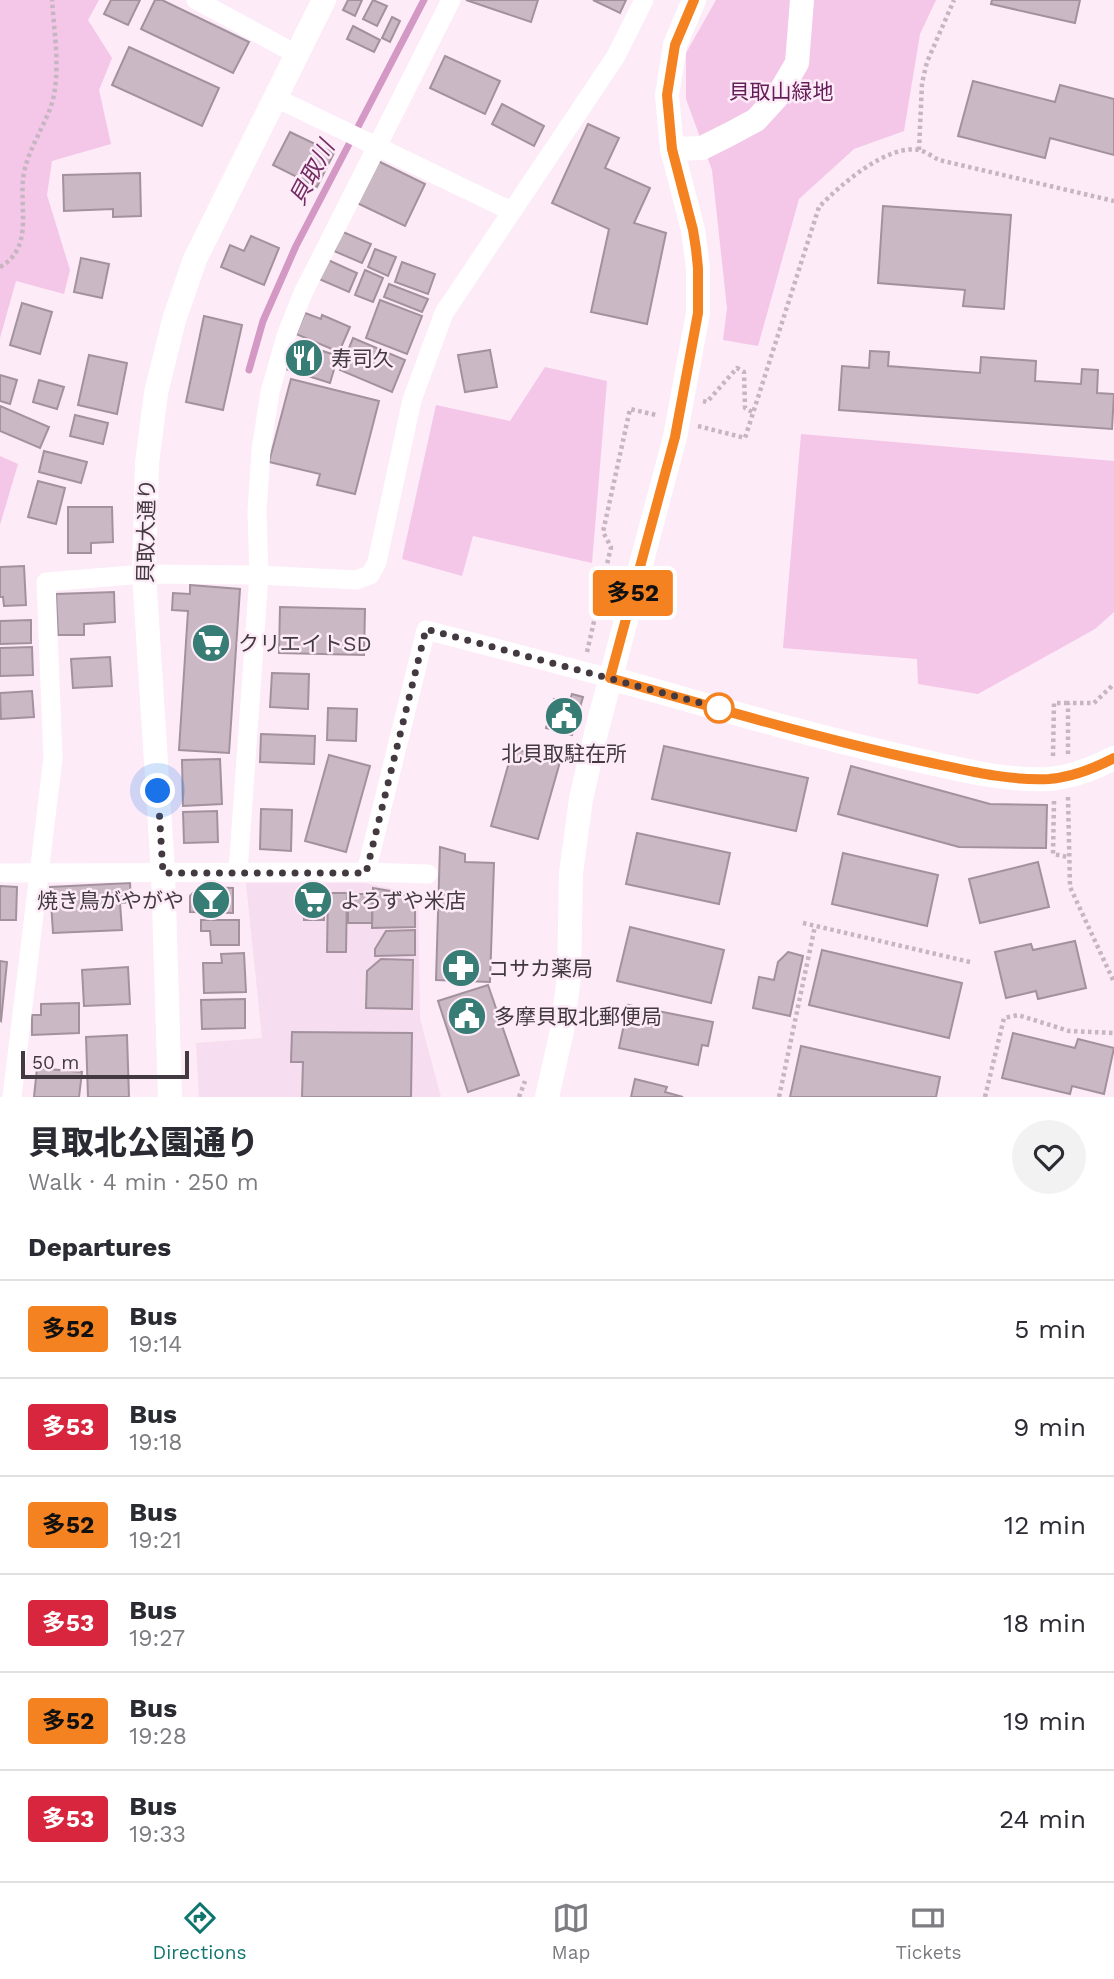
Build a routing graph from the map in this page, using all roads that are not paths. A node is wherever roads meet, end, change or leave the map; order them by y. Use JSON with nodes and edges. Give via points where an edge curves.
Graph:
{"nodes":[{"id":1,"x":196,"y":0,"type":"edge"},
{"id":2,"x":324,"y":0,"type":"edge"},
{"id":3,"x":451,"y":0,"type":"edge"},
{"id":4,"x":644,"y":0,"type":"edge"},
{"id":5,"x":694,"y":0,"type":"edge"},
{"id":6,"x":802,"y":0,"type":"edge"},
{"id":7,"x":296,"y":54,"type":"junction"},
{"id":8,"x":274,"y":97,"type":"junction"},
{"id":9,"x":372,"y":144,"type":"junction"},
{"id":10,"x":672,"y":149,"type":"junction"},
{"id":11,"x":511,"y":211,"type":"junction"},
{"id":12,"x":144,"y":573,"type":"junction"},
{"id":13,"x":258,"y":575,"type":"junction"},
{"id":14,"x":604,"y":676,"type":"junction"},
{"id":15,"x":1114,"y":758,"type":"edge"},
{"id":16,"x":238,"y":872,"type":"junction"},
{"id":17,"x":0,"y":873,"type":"edge"},
{"id":18,"x":40,"y":873,"type":"junction"},
{"id":19,"x":163,"y":873,"type":"junction"},
{"id":20,"x":366,"y":873,"type":"junction"},
{"id":21,"x":428,"y":874,"type":"dead end"},
{"id":22,"x":12,"y":1097,"type":"edge"},
{"id":23,"x":170,"y":1097,"type":"edge"},
{"id":24,"x":547,"y":1097,"type":"edge"}],
"edges":[{"from":1,"to":7,"type":"street"},
{"from":2,"to":7,"type":"street","name":"貝取大通り"},
{"from":3,"to":9,"type":"street"},
{"from":4,"to":11,"type":"street","via":[[616,56]]},
{"from":5,"to":10,"type":"street","via":[[670,70],[667,95]]},
{"from":6,"to":10,"type":"street","via":[[797,63],[757,120],[702,148]]},
{"from":7,"to":8,"type":"street","name":"貝取大通り"},
{"from":8,"to":9,"type":"street"},
{"from":8,"to":12,"type":"street","name":"貝取大通り","via":[[195,259],[174,320],[156,393],[147,463]]},
{"from":9,"to":11,"type":"street"},
{"from":9,"to":13,"type":"street","via":[[303,293],[270,392],[258,480]]},
{"from":10,"to":14,"type":"street","via":[[693,230],[698,313],[675,437]]},
{"from":11,"to":13,"type":"street","via":[[444,313],[412,400],[377,562],[370,575],[356,580]]},
{"from":12,"to":13,"type":"street"},
{"from":12,"to":18,"type":"street","via":[[46,582],[53,758]]},
{"from":12,"to":19,"type":"street","name":"貝取大通り"},
{"from":13,"to":16,"type":"street"},
{"from":14,"to":15,"type":"street","via":[[839,742],[1001,778],[1051,779]]},
{"from":14,"to":20,"type":"street","via":[[426,629]]},
{"from":14,"to":24,"type":"street","via":[[570,873],[569,978]]},
{"from":16,"to":19,"type":"street"},
{"from":16,"to":20,"type":"street"},
{"from":17,"to":18,"type":"street"},
{"from":18,"to":19,"type":"street"},
{"from":18,"to":22,"type":"street"},
{"from":19,"to":23,"type":"street","name":"貝取大通り"},
{"from":20,"to":21,"type":"street"}]}
